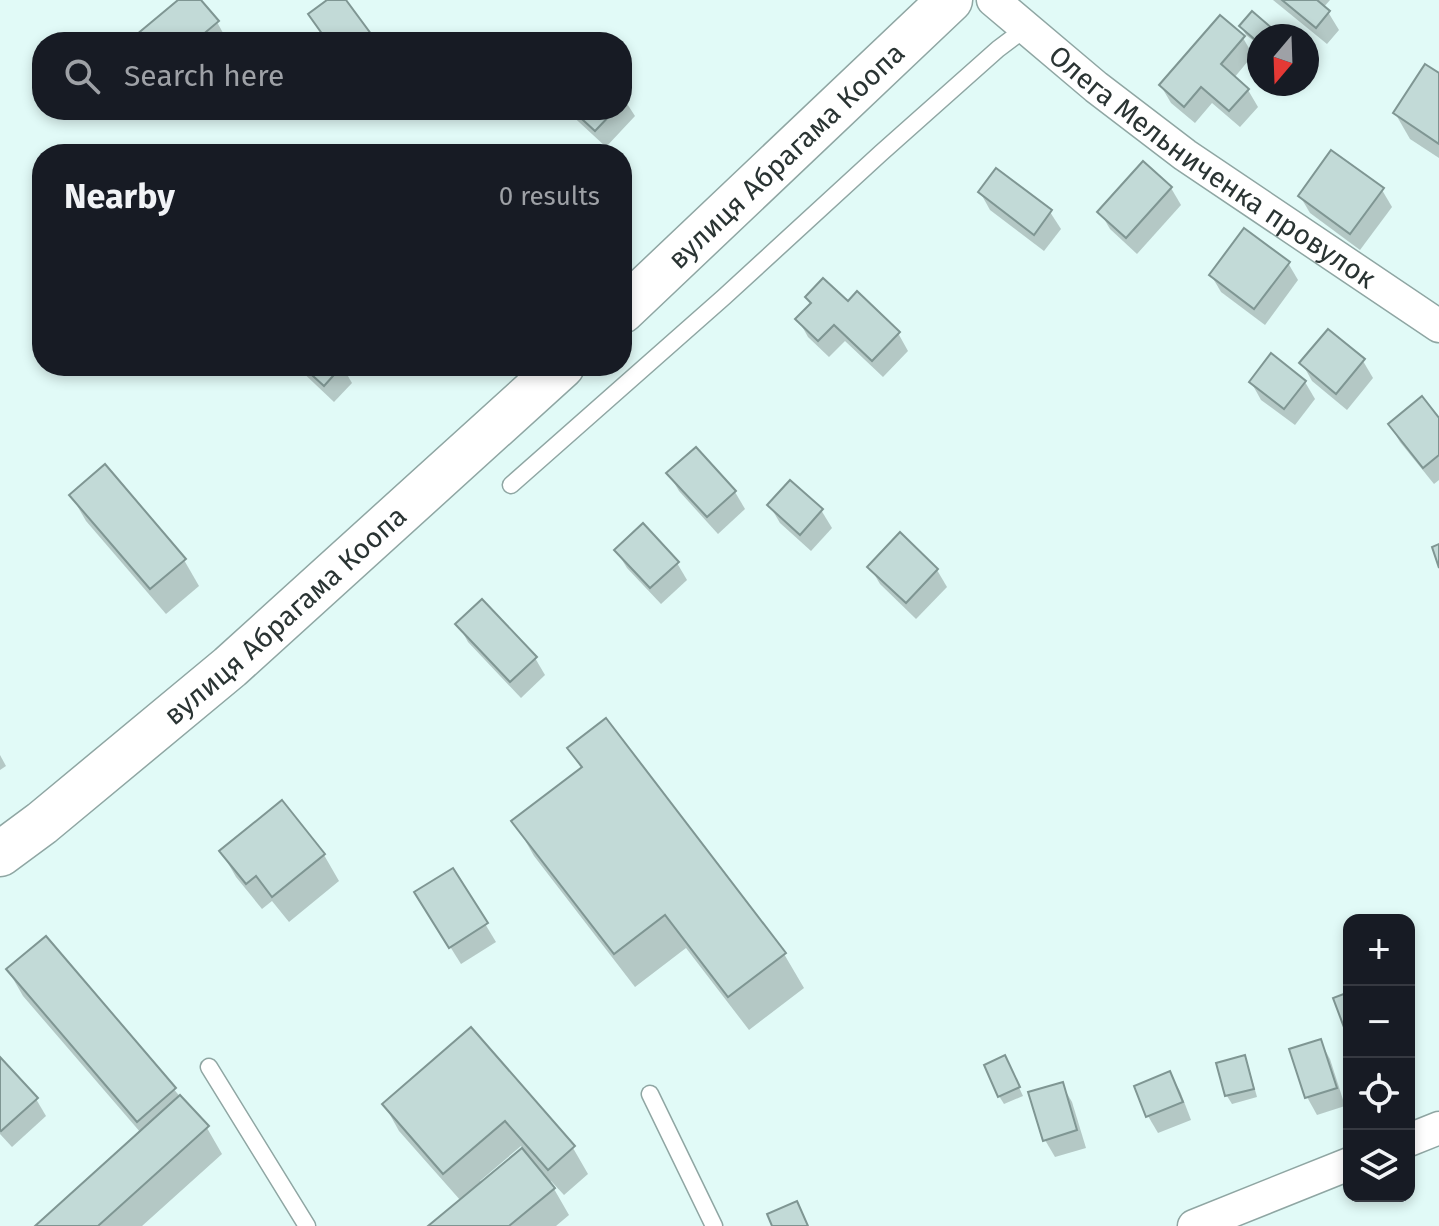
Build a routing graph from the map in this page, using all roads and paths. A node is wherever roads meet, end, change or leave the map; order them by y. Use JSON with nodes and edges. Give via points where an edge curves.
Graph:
{"nodes":[{"id":1,"x":950,"y":0,"type":"edge"},
{"id":2,"x":993,"y":0,"type":"edge"},
{"id":3,"x":1026,"y":28,"type":"junction"},
{"id":4,"x":632,"y":302,"type":"edge"},
{"id":5,"x":1439,"y":326,"type":"edge"},
{"id":6,"x":551,"y":376,"type":"edge"},
{"id":7,"x":511,"y":485,"type":"dead end"},
{"id":8,"x":0,"y":854,"type":"edge"},
{"id":9,"x":209,"y":1067,"type":"dead end"},
{"id":10,"x":650,"y":1094,"type":"dead end"},
{"id":11,"x":1439,"y":1128,"type":"edge"},
{"id":12,"x":1415,"y":1138,"type":"edge"},
{"id":13,"x":1343,"y":1166,"type":"edge"},
{"id":14,"x":307,"y":1226,"type":"edge"},
{"id":15,"x":714,"y":1226,"type":"edge"},
{"id":16,"x":1194,"y":1226,"type":"edge"}],
"edges":[{"from":1,"to":4,"type":"main road","name":"вулиця Абрагама Коопа"},
{"from":2,"to":3,"type":"street","name":"Олега Мельниченка провулок"},
{"from":3,"to":5,"type":"street","name":"Олега Мельниченка провулок","via":[[1185,155]]},
{"from":3,"to":7,"type":"lane"},
{"from":6,"to":8,"type":"main road","name":"вулиця Абрагама Коопа","via":[[230,667]]},
{"from":9,"to":14,"type":"lane"},
{"from":10,"to":15,"type":"lane"},
{"from":11,"to":12,"type":"street"},
{"from":13,"to":16,"type":"street"}]}
